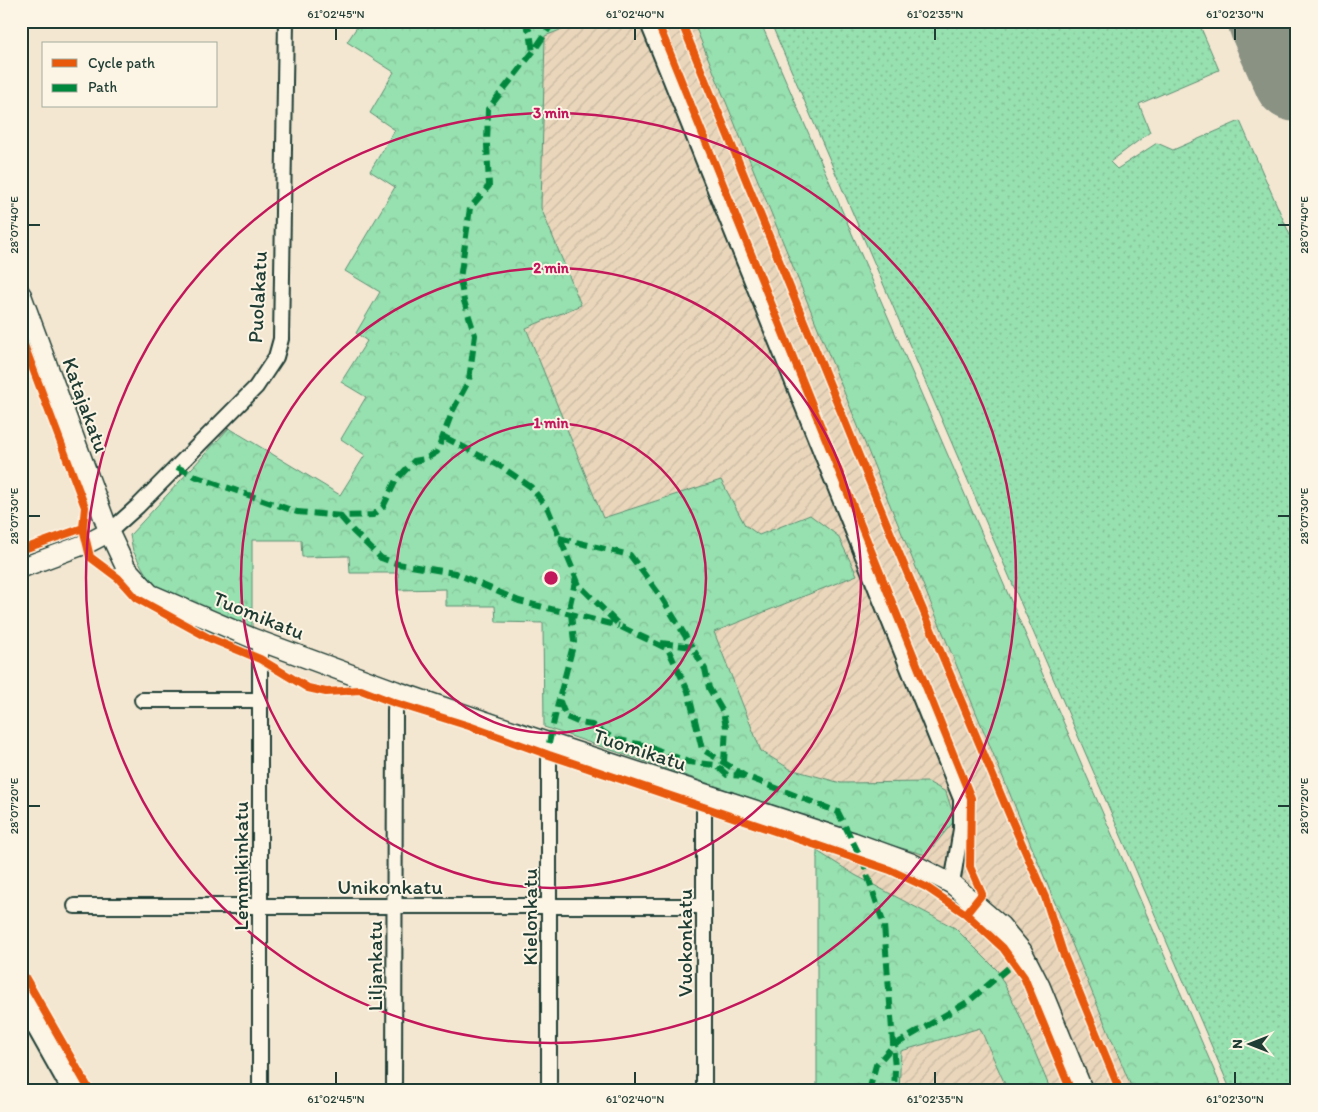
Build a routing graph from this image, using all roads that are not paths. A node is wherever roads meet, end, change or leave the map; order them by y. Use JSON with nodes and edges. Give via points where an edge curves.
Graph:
{"nodes":[{"id":1,"x":286,"y":21,"type":"edge"},
{"id":2,"x":647,"y":21,"type":"edge"},
{"id":3,"x":21,"y":294,"type":"edge"},
{"id":4,"x":109,"y":532,"type":"junction"},
{"id":5,"x":21,"y":568,"type":"edge"},
{"id":6,"x":260,"y":641,"type":"junction"},
{"id":7,"x":396,"y":691,"type":"junction"},
{"id":8,"x":142,"y":700,"type":"dead end"},
{"id":9,"x":260,"y":700,"type":"junction"},
{"id":10,"x":549,"y":743,"type":"junction"},
{"id":11,"x":704,"y":795,"type":"junction"},
{"id":12,"x":952,"y":884,"type":"junction"},
{"id":13,"x":549,"y":905,"type":"junction"},
{"id":14,"x":75,"y":906,"type":"dead end"},
{"id":15,"x":260,"y":906,"type":"junction"},
{"id":16,"x":394,"y":906,"type":"junction"},
{"id":17,"x":704,"y":906,"type":"junction"},
{"id":18,"x":21,"y":997,"type":"edge"},
{"id":19,"x":74,"y":1091,"type":"edge"},
{"id":20,"x":260,"y":1091,"type":"edge"},
{"id":21,"x":394,"y":1091,"type":"edge"},
{"id":22,"x":549,"y":1091,"type":"edge"},
{"id":23,"x":704,"y":1091,"type":"edge"},
{"id":24,"x":1083,"y":1091,"type":"edge"}],
"edges":[{"from":1,"to":4,"type":"street","name":"Puolakatu","via":[[281,339],[276,357],[256,387]]},
{"from":2,"to":12,"type":"street","via":[[961,799],[961,829]]},
{"from":3,"to":4,"type":"street","name":"Katajakatu"},
{"from":4,"to":5,"type":"street","name":"Puolakatu"},
{"from":4,"to":6,"type":"street","name":"Tuomikatu","via":[[126,568],[150,594]]},
{"from":6,"to":7,"type":"street","name":"Tuomikatu"},
{"from":6,"to":9,"type":"street","name":"Lemmikinkatu"},
{"from":7,"to":10,"type":"street","name":"Tuomikatu"},
{"from":7,"to":16,"type":"street","name":"Liljankatu"},
{"from":8,"to":9,"type":"street"},
{"from":9,"to":15,"type":"street","name":"Lemmikinkatu"},
{"from":10,"to":11,"type":"street","name":"Tuomikatu"},
{"from":10,"to":13,"type":"street","name":"Kielonkatu"},
{"from":11,"to":12,"type":"street","name":"Tuomikatu","via":[[853,842],[911,863]]},
{"from":11,"to":17,"type":"street","name":"Vuokonkatu"},
{"from":12,"to":24,"type":"street","name":"Tuomikatu","via":[[1001,926],[1022,951],[1040,986]]},
{"from":13,"to":16,"type":"street","name":"Unikonkatu"},
{"from":13,"to":17,"type":"street","name":"Unikonkatu"},
{"from":13,"to":22,"type":"street","name":"Kielonkatu"},
{"from":14,"to":15,"type":"street","name":"Unikonkatu"},
{"from":15,"to":16,"type":"street","name":"Unikonkatu"},
{"from":15,"to":20,"type":"street","name":"Lemmikinkatu"},
{"from":16,"to":21,"type":"street","name":"Liljankatu"},
{"from":17,"to":23,"type":"street","name":"Vuokonkatu"},
{"from":18,"to":19,"type":"main road"}]}
